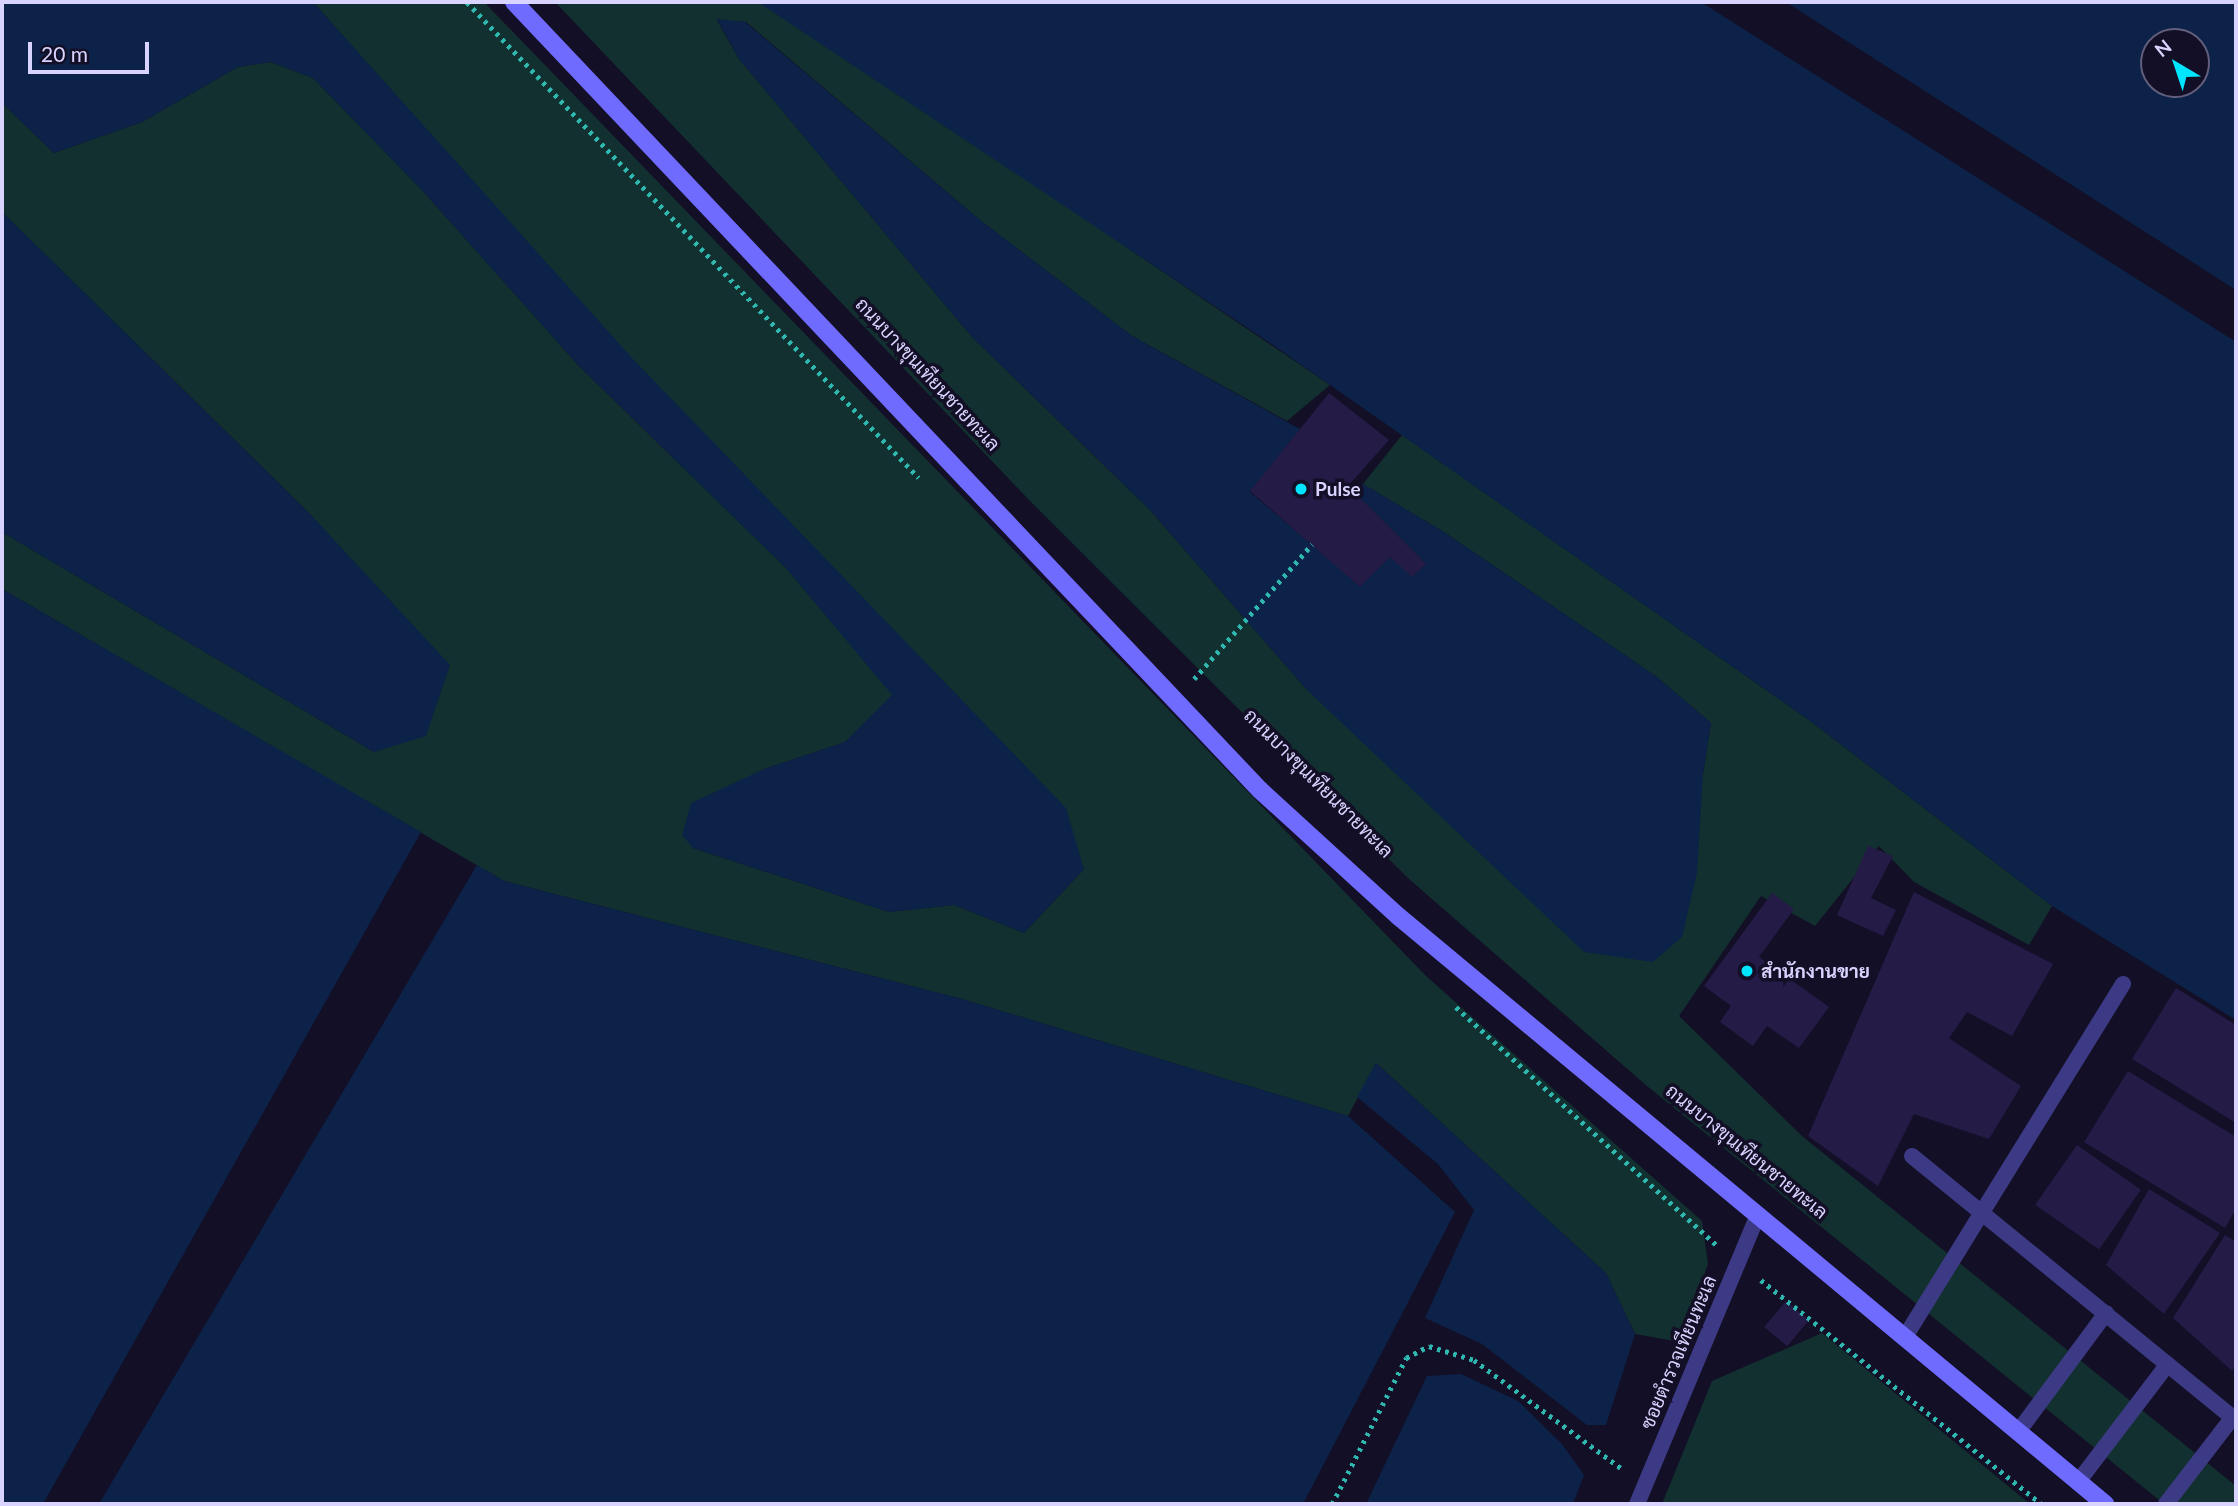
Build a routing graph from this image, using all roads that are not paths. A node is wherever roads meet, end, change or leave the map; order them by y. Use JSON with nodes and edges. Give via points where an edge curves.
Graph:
{"nodes":[{"id":1,"x":514,"y":2,"type":"edge"},
{"id":2,"x":2123,"y":984,"type":"dead end"},
{"id":3,"x":1912,"y":1156,"type":"dead end"},
{"id":4,"x":1983,"y":1212,"type":"junction"},
{"id":5,"x":1758,"y":1215,"type":"junction"},
{"id":6,"x":2106,"y":1313,"type":"junction"},
{"id":7,"x":1905,"y":1337,"type":"junction"},
{"id":8,"x":2168,"y":1364,"type":"junction"},
{"id":9,"x":2234,"y":1419,"type":"edge"},
{"id":10,"x":2018,"y":1432,"type":"junction"},
{"id":11,"x":2078,"y":1482,"type":"junction"},
{"id":12,"x":1637,"y":1504,"type":"edge"},
{"id":13,"x":2105,"y":1504,"type":"edge"},
{"id":14,"x":2166,"y":1504,"type":"edge"}],
"edges":[{"from":1,"to":5,"type":"main road","via":[[1260,790],[1398,916]]},
{"from":2,"to":4,"type":"lane"},
{"from":3,"to":4,"type":"lane"},
{"from":4,"to":6,"type":"lane"},
{"from":4,"to":7,"type":"lane"},
{"from":5,"to":7,"type":"main road"},
{"from":5,"to":12,"type":"lane","name":"ซอยตำรวจเทียนทะเล"},
{"from":6,"to":8,"type":"lane"},
{"from":6,"to":10,"type":"lane"},
{"from":7,"to":10,"type":"main road"},
{"from":8,"to":9,"type":"lane"},
{"from":8,"to":11,"type":"lane"},
{"from":9,"to":14,"type":"lane"},
{"from":10,"to":11,"type":"main road"},
{"from":11,"to":13,"type":"main road"}]}
